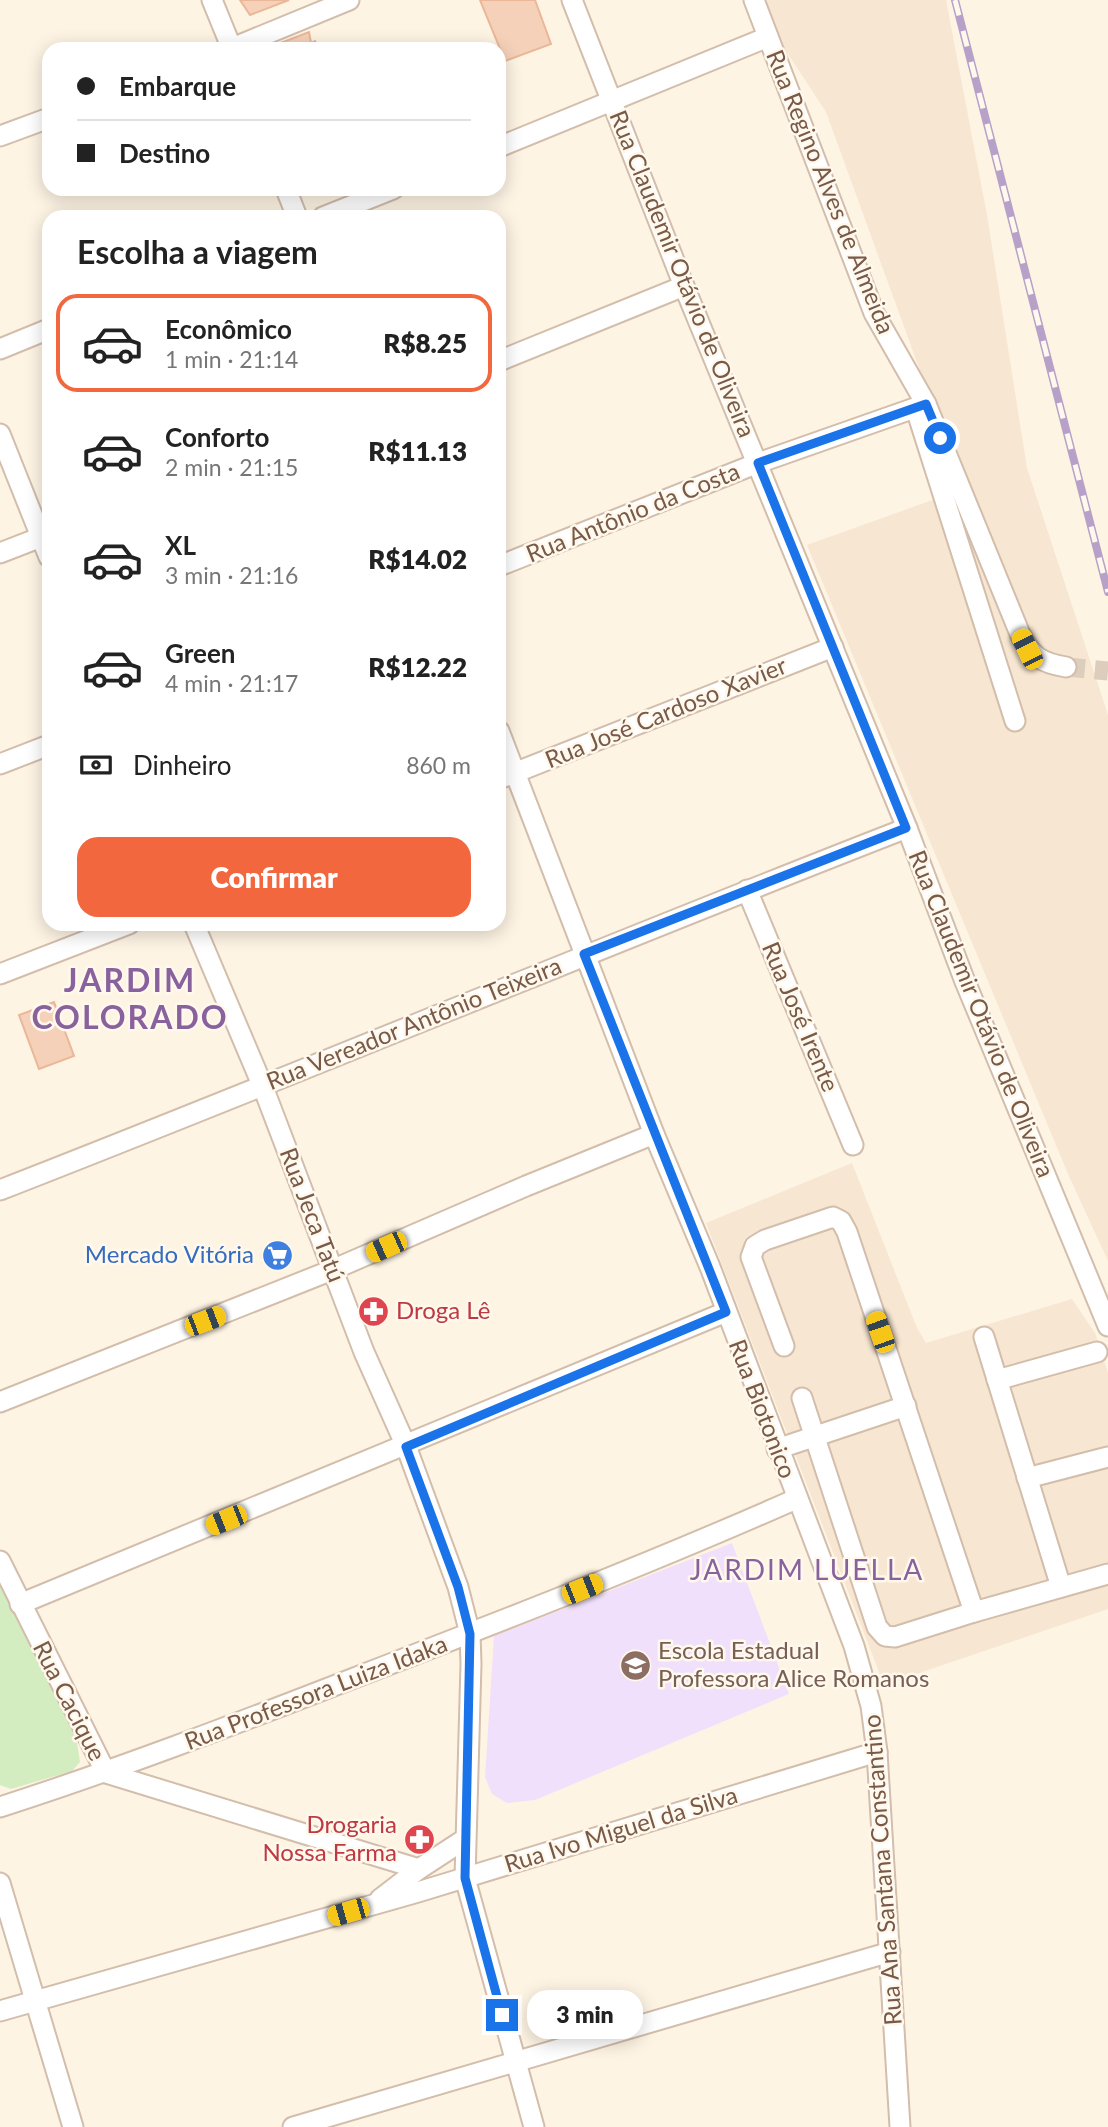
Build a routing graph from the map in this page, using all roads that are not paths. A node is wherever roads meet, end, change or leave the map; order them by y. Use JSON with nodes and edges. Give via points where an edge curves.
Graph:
{"nodes":[{"id":1,"x":212,"y":0,"type":"edge"},
{"id":2,"x":349,"y":0,"type":"edge"},
{"id":3,"x":572,"y":0,"type":"edge"},
{"id":4,"x":754,"y":0,"type":"edge"},
{"id":5,"x":768,"y":37,"type":"junction"},
{"id":6,"x":228,"y":42,"type":"edge"},
{"id":7,"x":248,"y":42,"type":"edge"},
{"id":8,"x":612,"y":102,"type":"junction"},
{"id":9,"x":42,"y":121,"type":"edge"},
{"id":10,"x":0,"y":136,"type":"edge"},
{"id":11,"x":506,"y":144,"type":"edge"},
{"id":12,"x":376,"y":196,"type":"edge"},
{"id":13,"x":340,"y":210,"type":"edge"},
{"id":14,"x":684,"y":286,"type":"junction"},
{"id":15,"x":42,"y":332,"type":"edge"},
{"id":16,"x":0,"y":349,"type":"edge"},
{"id":17,"x":506,"y":358,"type":"edge"},
{"id":18,"x":920,"y":406,"type":"junction"},
{"id":19,"x":0,"y":434,"type":"edge"},
{"id":20,"x":758,"y":463,"type":"junction"},
{"id":21,"x":42,"y":529,"type":"edge"},
{"id":22,"x":42,"y":537,"type":"edge"},
{"id":23,"x":0,"y":553,"type":"edge"},
{"id":24,"x":506,"y":563,"type":"edge"},
{"id":25,"x":833,"y":646,"type":"junction"},
{"id":26,"x":1066,"y":667,"type":"tunnel mouth"},
{"id":27,"x":1015,"y":721,"type":"dead end"},
{"id":28,"x":42,"y":748,"type":"edge"},
{"id":29,"x":0,"y":764,"type":"edge"},
{"id":30,"x":507,"y":776,"type":"edge"},
{"id":31,"x":906,"y":828,"type":"junction"},
{"id":32,"x":747,"y":890,"type":"junction"},
{"id":33,"x":111,"y":931,"type":"edge"},
{"id":34,"x":197,"y":931,"type":"edge"},
{"id":35,"x":584,"y":954,"type":"junction"},
{"id":36,"x":0,"y":974,"type":"edge"},
{"id":37,"x":263,"y":1087,"type":"junction"},
{"id":38,"x":654,"y":1134,"type":"junction"},
{"id":39,"x":853,"y":1145,"type":"dead end"},
{"id":40,"x":0,"y":1190,"type":"edge"},
{"id":41,"x":332,"y":1270,"type":"junction"},
{"id":42,"x":726,"y":1312,"type":"junction"},
{"id":43,"x":1108,"y":1326,"type":"edge"},
{"id":44,"x":984,"y":1337,"type":"dead end"},
{"id":45,"x":784,"y":1346,"type":"dead end"},
{"id":46,"x":1097,"y":1352,"type":"dead end"},
{"id":47,"x":997,"y":1380,"type":"junction"},
{"id":48,"x":802,"y":1398,"type":"dead end"},
{"id":49,"x":0,"y":1402,"type":"edge"},
{"id":50,"x":906,"y":1406,"type":"junction"},
{"id":51,"x":814,"y":1435,"type":"junction"},
{"id":52,"x":406,"y":1447,"type":"junction"},
{"id":53,"x":777,"y":1448,"type":"junction"},
{"id":54,"x":1108,"y":1457,"type":"edge"},
{"id":55,"x":1027,"y":1478,"type":"junction"},
{"id":56,"x":796,"y":1499,"type":"junction"},
{"id":57,"x":0,"y":1561,"type":"edge"},
{"id":58,"x":1108,"y":1574,"type":"edge"},
{"id":59,"x":1061,"y":1587,"type":"junction"},
{"id":60,"x":20,"y":1604,"type":"junction"},
{"id":61,"x":974,"y":1612,"type":"junction"},
{"id":62,"x":470,"y":1634,"type":"junction"},
{"id":63,"x":877,"y":1752,"type":"junction"},
{"id":64,"x":106,"y":1773,"type":"junction"},
{"id":65,"x":0,"y":1807,"type":"edge"},
{"id":66,"x":465,"y":1839,"type":"junction"},
{"id":67,"x":419,"y":1869,"type":"junction"},
{"id":68,"x":465,"y":1878,"type":"junction"},
{"id":69,"x":0,"y":1883,"type":"edge"},
{"id":70,"x":374,"y":1904,"type":"junction"},
{"id":71,"x":890,"y":1952,"type":"junction"},
{"id":72,"x":36,"y":2001,"type":"junction"},
{"id":73,"x":0,"y":2011,"type":"edge"},
{"id":74,"x":515,"y":2062,"type":"junction"},
{"id":75,"x":73,"y":2127,"type":"edge"},
{"id":76,"x":293,"y":2127,"type":"edge"},
{"id":77,"x":534,"y":2127,"type":"edge"},
{"id":78,"x":900,"y":2127,"type":"edge"}],
"edges":[{"from":1,"to":6,"type":"street"},
{"from":2,"to":7,"type":"street"},
{"from":3,"to":8,"type":"street","name":"Rua Claudemir Otávio de Oliveira"},
{"from":4,"to":5,"type":"street","name":"Rua Regino Alves de Almeida"},
{"from":5,"to":8,"type":"street"},
{"from":5,"to":18,"type":"street","name":"Rua Regino Alves de Almeida","via":[[874,313]]},
{"from":8,"to":11,"type":"street"},
{"from":8,"to":14,"type":"street","name":"Rua Claudemir Otávio de Oliveira"},
{"from":9,"to":10,"type":"street"},
{"from":12,"to":13,"type":"street"},
{"from":14,"to":17,"type":"street"},
{"from":14,"to":20,"type":"street","name":"Rua Claudemir Otávio de Oliveira"},
{"from":15,"to":16,"type":"street"},
{"from":18,"to":20,"type":"street","name":"Rua Antônio da Costa"},
{"from":18,"to":26,"type":"street","name":"Rua Regino Alves de Almeida","via":[[1027,649],[1046,664]]},
{"from":18,"to":27,"type":"street"},
{"from":19,"to":21,"type":"street"},
{"from":20,"to":24,"type":"street","name":"Rua Antônio da Costa"},
{"from":20,"to":25,"type":"street","name":"Rua Claudemir Otávio de Oliveira"},
{"from":22,"to":23,"type":"street"},
{"from":25,"to":30,"type":"street","name":"Rua José Cardoso Xavier"},
{"from":25,"to":31,"type":"street","name":"Rua Claudemir Otávio de Oliveira"},
{"from":28,"to":29,"type":"street"},
{"from":30,"to":35,"type":"street","name":"Rua Biotonico"},
{"from":31,"to":32,"type":"street","name":"Rua Vereador Antônio Teixeira"},
{"from":31,"to":43,"type":"street","name":"Rua Claudemir Otávio de Oliveira"},
{"from":32,"to":35,"type":"street","name":"Rua Vereador Antônio Teixeira"},
{"from":32,"to":39,"type":"street","name":"Rua José Irente"},
{"from":33,"to":36,"type":"street"},
{"from":34,"to":37,"type":"street","name":"Rua Jeca Tatú"},
{"from":35,"to":37,"type":"street","name":"Rua Vereador Antônio Teixeira"},
{"from":35,"to":38,"type":"street","name":"Rua Biotonico"},
{"from":37,"to":40,"type":"street","name":"Rua Vereador Antônio Teixeira"},
{"from":37,"to":41,"type":"street","name":"Rua Jeca Tatú"},
{"from":38,"to":41,"type":"street"},
{"from":38,"to":42,"type":"street","name":"Rua Biotonico"},
{"from":41,"to":49,"type":"street"},
{"from":41,"to":52,"type":"street","name":"Rua Jeca Tatú"},
{"from":42,"to":52,"type":"street"},
{"from":42,"to":53,"type":"street","name":"Rua Biotonico"},
{"from":44,"to":47,"type":"street"},
{"from":45,"to":50,"type":"street","via":[[751,1257],[755,1246],[833,1217],[841,1221],[846,1233]]},
{"from":46,"to":47,"type":"street"},
{"from":47,"to":55,"type":"street"},
{"from":48,"to":51,"type":"street"},
{"from":50,"to":51,"type":"street"},
{"from":50,"to":61,"type":"street"},
{"from":51,"to":53,"type":"street"},
{"from":51,"to":61,"type":"street","via":[[877,1627],[885,1636],[895,1637]]},
{"from":52,"to":60,"type":"street"},
{"from":52,"to":62,"type":"street","name":"Rua Jeca Tatú","via":[[458,1587]]},
{"from":53,"to":56,"type":"street","name":"Rua Biotonico"},
{"from":54,"to":55,"type":"street"},
{"from":55,"to":59,"type":"street"},
{"from":56,"to":62,"type":"street","name":"Rua Professora Luiza Idaka"},
{"from":56,"to":63,"type":"street","name":"Rua Ana Santana Constantino","via":[[854,1646],[871,1706]]},
{"from":57,"to":60,"type":"street","name":"Rua Cacique"},
{"from":58,"to":59,"type":"street"},
{"from":59,"to":61,"type":"street"},
{"from":60,"to":64,"type":"street","name":"Rua Cacique"},
{"from":62,"to":64,"type":"street","name":"Rua Professora Luiza Idaka"},
{"from":62,"to":66,"type":"street","name":"Rua Jeca Tatú"},
{"from":63,"to":68,"type":"street","name":"Rua Ivo Miguel da Silva"},
{"from":63,"to":71,"type":"street","name":"Rua Ana Santana Constantino"},
{"from":64,"to":65,"type":"street","name":"Rua Professora Luiza Idaka"},
{"from":64,"to":67,"type":"street","name":"Rua Cacique"},
{"from":66,"to":67,"type":"street"},
{"from":66,"to":68,"type":"street","name":"Rua Jeca Tatú"},
{"from":67,"to":70,"type":"street"},
{"from":68,"to":70,"type":"street","name":"Rua Ivo Miguel da Silva"},
{"from":68,"to":74,"type":"street","name":"Rua Jeca Tatú"},
{"from":69,"to":72,"type":"street"},
{"from":70,"to":72,"type":"street","name":"Rua Ivo Miguel da Silva"},
{"from":71,"to":74,"type":"street"},
{"from":71,"to":78,"type":"street","name":"Rua Ana Santana Constantino"},
{"from":72,"to":73,"type":"street","name":"Rua Ivo Miguel da Silva"},
{"from":72,"to":75,"type":"street"},
{"from":74,"to":76,"type":"street"},
{"from":74,"to":77,"type":"street","name":"Rua Jeca Tatú"}]}
